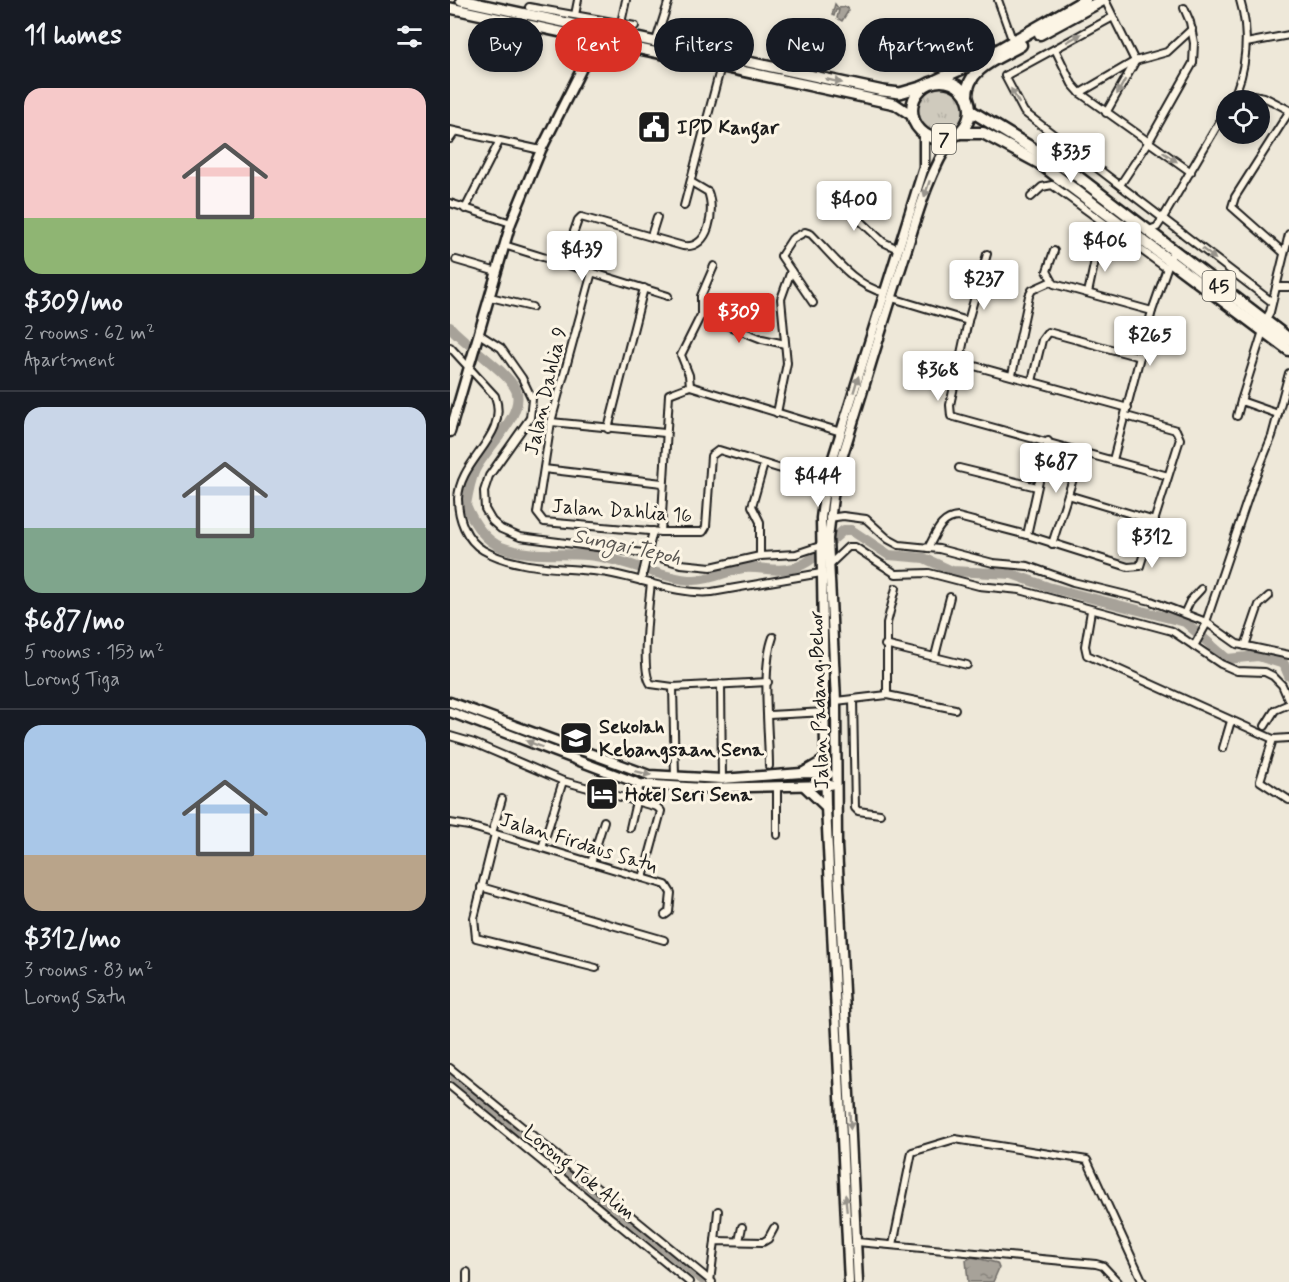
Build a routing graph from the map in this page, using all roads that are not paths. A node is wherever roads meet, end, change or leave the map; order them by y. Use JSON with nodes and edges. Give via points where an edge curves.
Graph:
{"nodes":[{"id":1,"x":461,"y":0,"type":"edge"},
{"id":2,"x":578,"y":0,"type":"edge"},
{"id":3,"x":626,"y":0,"type":"edge"},
{"id":4,"x":669,"y":0,"type":"edge"},
{"id":5,"x":998,"y":0,"type":"edge"},
{"id":6,"x":1085,"y":0,"type":"edge"},
{"id":7,"x":1104,"y":0,"type":"edge"},
{"id":8,"x":1240,"y":0,"type":"edge"},
{"id":9,"x":529,"y":7,"type":"edge"},
{"id":10,"x":450,"y":8,"type":"edge"},
{"id":11,"x":1184,"y":9,"type":"dead end"},
{"id":12,"x":575,"y":15,"type":"junction"},
{"id":13,"x":1113,"y":17,"type":"junction"},
{"id":14,"x":592,"y":18,"type":"edge"},
{"id":15,"x":622,"y":18,"type":"edge"},
{"id":16,"x":663,"y":18,"type":"edge"},
{"id":17,"x":555,"y":29,"type":"edge"},
{"id":18,"x":1192,"y":29,"type":"junction"},
{"id":19,"x":1289,"y":35,"type":"edge"},
{"id":20,"x":654,"y":40,"type":"edge"},
{"id":21,"x":1013,"y":42,"type":"junction"},
{"id":22,"x":1246,"y":43,"type":"junction"},
{"id":23,"x":1055,"y":49,"type":"junction"},
{"id":24,"x":1135,"y":61,"type":"junction"},
{"id":25,"x":756,"y":63,"type":"joint"},
{"id":26,"x":580,"y":72,"type":"edge"},
{"id":27,"x":719,"y":72,"type":"edge"},
{"id":28,"x":749,"y":72,"type":"edge"},
{"id":29,"x":754,"y":73,"type":"junction"},
{"id":30,"x":928,"y":84,"type":"junction"},
{"id":31,"x":1237,"y":90,"type":"edge"},
{"id":32,"x":1080,"y":93,"type":"junction"},
{"id":33,"x":967,"y":98,"type":"junction"},
{"id":34,"x":1270,"y":100,"type":"edge"},
{"id":35,"x":971,"y":111,"type":"junction"},
{"id":36,"x":1289,"y":111,"type":"edge"},
{"id":37,"x":1106,"y":113,"type":"junction"},
{"id":38,"x":913,"y":116,"type":"junction"},
{"id":39,"x":1216,"y":128,"type":"edge"},
{"id":40,"x":452,"y":131,"type":"edge"},
{"id":41,"x":924,"y":133,"type":"junction"},
{"id":42,"x":957,"y":135,"type":"junction"},
{"id":43,"x":450,"y":139,"type":"edge"},
{"id":44,"x":499,"y":142,"type":"junction"},
{"id":45,"x":1148,"y":143,"type":"junction"},
{"id":46,"x":542,"y":150,"type":"junction"},
{"id":47,"x":1191,"y":172,"type":"junction"},
{"id":48,"x":691,"y":182,"type":"junction"},
{"id":49,"x":1119,"y":186,"type":"junction"},
{"id":50,"x":827,"y":189,"type":"dead end"},
{"id":51,"x":1031,"y":197,"type":"dead end"},
{"id":52,"x":450,"y":203,"type":"edge"},
{"id":53,"x":1097,"y":205,"type":"junction"},
{"id":54,"x":684,"y":206,"type":"dead end"},
{"id":55,"x":465,"y":209,"type":"junction"},
{"id":56,"x":1090,"y":214,"type":"junction"},
{"id":57,"x":657,"y":217,"type":"dead end"},
{"id":58,"x":1163,"y":218,"type":"junction"},
{"id":59,"x":511,"y":223,"type":"junction"},
{"id":60,"x":1148,"y":231,"type":"junction"},
{"id":61,"x":651,"y":236,"type":"junction"},
{"id":62,"x":1289,"y":238,"type":"edge"},
{"id":63,"x":504,"y":245,"type":"junction"},
{"id":64,"x":1098,"y":246,"type":"dead end"},
{"id":65,"x":898,"y":249,"type":"junction"},
{"id":66,"x":1054,"y":251,"type":"dead end"},
{"id":67,"x":1284,"y":253,"type":"junction"},
{"id":68,"x":987,"y":254,"type":"dead end"},
{"id":69,"x":1170,"y":259,"type":"junction"},
{"id":70,"x":456,"y":260,"type":"dead end"},
{"id":71,"x":563,"y":263,"type":"junction"},
{"id":72,"x":714,"y":266,"type":"dead end"},
{"id":73,"x":790,"y":271,"type":"junction"},
{"id":74,"x":497,"y":272,"type":"junction"},
{"id":75,"x":592,"y":272,"type":"junction"},
{"id":76,"x":1051,"y":280,"type":"junction"},
{"id":77,"x":1276,"y":287,"type":"junction"},
{"id":78,"x":1289,"y":287,"type":"edge"},
{"id":79,"x":644,"y":288,"type":"junction"},
{"id":80,"x":1088,"y":293,"type":"junction"},
{"id":81,"x":888,"y":295,"type":"junction"},
{"id":82,"x":668,"y":296,"type":"dead end"},
{"id":83,"x":490,"y":297,"type":"junction"},
{"id":84,"x":1272,"y":302,"type":"junction"},
{"id":85,"x":813,"y":303,"type":"dead end"},
{"id":86,"x":532,"y":307,"type":"dead end"},
{"id":87,"x":1152,"y":311,"type":"junction"},
{"id":88,"x":700,"y":315,"type":"junction"},
{"id":89,"x":968,"y":321,"type":"junction"},
{"id":90,"x":1262,"y":326,"type":"junction"},
{"id":91,"x":478,"y":338,"type":"junction"},
{"id":92,"x":1289,"y":339,"type":"edge"},
{"id":93,"x":785,"y":344,"type":"junction"},
{"id":94,"x":450,"y":347,"type":"edge"},
{"id":95,"x":1289,"y":350,"type":"edge"},
{"id":96,"x":1140,"y":357,"type":"junction"},
{"id":97,"x":960,"y":362,"type":"junction"},
{"id":98,"x":470,"y":365,"type":"junction"},
{"id":99,"x":1289,"y":373,"type":"edge"},
{"id":100,"x":1012,"y":375,"type":"junction"},
{"id":101,"x":1032,"y":381,"type":"junction"},
{"id":102,"x":690,"y":386,"type":"junction"},
{"id":103,"x":1241,"y":401,"type":"junction"},
{"id":104,"x":1128,"y":408,"type":"junction"},
{"id":105,"x":777,"y":413,"type":"junction"},
{"id":106,"x":1278,"y":414,"type":"junction"},
{"id":107,"x":1126,"y":416,"type":"junction"},
{"id":108,"x":1237,"y":416,"type":"dead end"},
{"id":109,"x":551,"y":422,"type":"junction"},
{"id":110,"x":609,"y":429,"type":"junction"},
{"id":111,"x":450,"y":432,"type":"edge"},
{"id":112,"x":841,"y":432,"type":"junction"},
{"id":113,"x":665,"y":433,"type":"junction"},
{"id":114,"x":1048,"y":441,"type":"junction"},
{"id":115,"x":1082,"y":451,"type":"junction"},
{"id":116,"x":1113,"y":460,"type":"junction"},
{"id":117,"x":764,"y":464,"type":"junction"},
{"id":118,"x":959,"y":468,"type":"dead end"},
{"id":119,"x":544,"y":469,"type":"junction"},
{"id":120,"x":1168,"y":476,"type":"junction"},
{"id":121,"x":831,"y":480,"type":"junction"},
{"id":122,"x":662,"y":483,"type":"junction"},
{"id":123,"x":1037,"y":487,"type":"junction"},
{"id":124,"x":1068,"y":495,"type":"junction"},
{"id":125,"x":539,"y":518,"type":"joint"},
{"id":126,"x":829,"y":518,"type":"junction"},
{"id":127,"x":1155,"y":522,"type":"junction"},
{"id":128,"x":653,"y":531,"type":"junction"},
{"id":129,"x":660,"y":532,"type":"junction"},
{"id":130,"x":1027,"y":535,"type":"junction"},
{"id":131,"x":1052,"y":544,"type":"junction"},
{"id":132,"x":820,"y":546,"type":"junction"},
{"id":133,"x":928,"y":548,"type":"junction"},
{"id":134,"x":648,"y":554,"type":"junction"},
{"id":135,"x":760,"y":556,"type":"junction"},
{"id":136,"x":826,"y":566,"type":"junction"},
{"id":137,"x":642,"y":578,"type":"junction"},
{"id":138,"x":651,"y":583,"type":"junction"},
{"id":139,"x":896,"y":588,"type":"dead end"},
{"id":140,"x":1201,"y":589,"type":"dead end"},
{"id":141,"x":1269,"y":596,"type":"dead end"},
{"id":142,"x":950,"y":597,"type":"dead end"},
{"id":143,"x":1091,"y":611,"type":"junction"},
{"id":144,"x":1185,"y":612,"type":"junction"},
{"id":145,"x":1206,"y":625,"type":"junction"},
{"id":146,"x":773,"y":638,"type":"dead end"},
{"id":147,"x":1195,"y":643,"type":"junction"},
{"id":148,"x":885,"y":645,"type":"junction"},
{"id":149,"x":1245,"y":646,"type":"junction"},
{"id":150,"x":1288,"y":652,"type":"edge"},
{"id":151,"x":935,"y":656,"type":"junction"},
{"id":152,"x":967,"y":665,"type":"dead end"},
{"id":153,"x":768,"y":682,"type":"junction"},
{"id":154,"x":721,"y":684,"type":"junction"},
{"id":155,"x":674,"y":687,"type":"junction"},
{"id":156,"x":887,"y":695,"type":"junction"},
{"id":157,"x":853,"y":699,"type":"junction"},
{"id":158,"x":836,"y":701,"type":"junction"},
{"id":159,"x":450,"y":702,"type":"edge"},
{"id":160,"x":1289,"y":702,"type":"edge"},
{"id":161,"x":955,"y":709,"type":"dead end"},
{"id":162,"x":450,"y":712,"type":"edge"},
{"id":163,"x":826,"y":712,"type":"junction"},
{"id":164,"x":769,"y":715,"type":"junction"},
{"id":165,"x":1231,"y":721,"type":"junction"},
{"id":166,"x":1265,"y":726,"type":"dead end"},
{"id":167,"x":450,"y":736,"type":"edge"},
{"id":168,"x":1289,"y":738,"type":"edge"},
{"id":169,"x":1273,"y":739,"type":"junction"},
{"id":170,"x":1223,"y":748,"type":"dead end"},
{"id":171,"x":826,"y":759,"type":"junction"},
{"id":172,"x":769,"y":766,"type":"dead end"},
{"id":173,"x":802,"y":773,"type":"junction"},
{"id":174,"x":826,"y":774,"type":"junction"},
{"id":175,"x":836,"y":774,"type":"junction"},
{"id":176,"x":675,"y":777,"type":"junction"},
{"id":177,"x":722,"y":779,"type":"junction"},
{"id":178,"x":562,"y":781,"type":"junction"},
{"id":179,"x":640,"y":784,"type":"junction"},
{"id":180,"x":837,"y":784,"type":"junction"},
{"id":181,"x":826,"y":785,"type":"junction"},
{"id":182,"x":777,"y":786,"type":"junction"},
{"id":183,"x":805,"y":788,"type":"junction"},
{"id":184,"x":502,"y":799,"type":"dead end"},
{"id":185,"x":1289,"y":800,"type":"edge"},
{"id":186,"x":637,"y":803,"type":"junction"},
{"id":187,"x":826,"y":807,"type":"junction"},
{"id":188,"x":880,"y":814,"type":"dead end"},
{"id":189,"x":604,"y":821,"type":"dead end"},
{"id":190,"x":450,"y":823,"type":"edge"},
{"id":191,"x":630,"y":828,"type":"dead end"},
{"id":192,"x":494,"y":833,"type":"junction"},
{"id":193,"x":777,"y":835,"type":"dead end"},
{"id":194,"x":542,"y":848,"type":"junction"},
{"id":195,"x":591,"y":863,"type":"junction"},
{"id":196,"x":643,"y":879,"type":"junction"},
{"id":197,"x":481,"y":886,"type":"junction"},
{"id":198,"x":665,"y":915,"type":"dead end"},
{"id":199,"x":664,"y":940,"type":"dead end"},
{"id":200,"x":596,"y":968,"type":"dead end"},
{"id":201,"x":450,"y":1068,"type":"edge"},
{"id":202,"x":450,"y":1086,"type":"edge"},
{"id":203,"x":718,"y":1211,"type":"dead end"},
{"id":204,"x":742,"y":1227,"type":"dead end"},
{"id":205,"x":774,"y":1228,"type":"dead end"},
{"id":206,"x":715,"y":1241,"type":"junction"},
{"id":207,"x":739,"y":1241,"type":"junction"},
{"id":208,"x":853,"y":1245,"type":"junction"},
{"id":209,"x":893,"y":1245,"type":"junction"},
{"id":210,"x":467,"y":1272,"type":"dead end"},
{"id":211,"x":466,"y":1282,"type":"edge"},
{"id":212,"x":689,"y":1282,"type":"edge"},
{"id":213,"x":711,"y":1282,"type":"edge"},
{"id":214,"x":849,"y":1282,"type":"edge"},
{"id":215,"x":858,"y":1282,"type":"edge"},
{"id":216,"x":1118,"y":1282,"type":"edge"},
{"id":217,"x":1143,"y":1282,"type":"edge"}],
"edges":[{"from":1,"to":9,"type":"main road","number":"7"},
{"from":2,"to":12,"type":"street"},
{"from":3,"to":15,"type":"street"},
{"from":4,"to":16,"type":"street"},
{"from":5,"to":21,"type":"street"},
{"from":6,"to":21,"type":"highway","number":"7"},
{"from":7,"to":13,"type":"street"},
{"from":7,"to":33,"type":"highway","number":"7","via":[[978,70],[967,87]]},
{"from":8,"to":22,"type":"street"},
{"from":9,"to":12,"type":"street"},
{"from":9,"to":20,"type":"main road","number":"7"},
{"from":10,"to":17,"type":"main road","number":"7"},
{"from":11,"to":18,"type":"street"},
{"from":12,"to":14,"type":"street"},
{"from":23,"to":13,"type":"street","one_way":true},
{"from":13,"to":24,"type":"street"},
{"from":18,"to":24,"type":"street","via":[[1167,52]]},
{"from":18,"to":45,"type":"street","via":[[1194,43],[1188,76]]},
{"from":19,"to":22,"type":"street"},
{"from":21,"to":30,"type":"highway","number":"7"},
{"from":22,"to":31,"type":"street"},
{"from":23,"to":32,"type":"street"},
{"from":49,"to":23,"type":"street","one_way":true,"via":[[1024,112],[1005,76]]},
{"from":24,"to":32,"type":"street"},
{"from":24,"to":37,"type":"street","one_way":true},
{"from":25,"to":29,"type":"main road"},
{"from":25,"to":30,"type":"main road","number":"7","one_way":true,"via":[[893,93],[909,92]]},
{"from":26,"to":46,"type":"main road"},
{"from":27,"to":48,"type":"street"},
{"from":28,"to":29,"type":"main road","number":"7"},
{"from":29,"to":38,"type":"main road","number":"7","via":[[895,104]]},
{"from":30,"to":33,"type":"highway","number":"7","via":[[954,84]]},
{"from":30,"to":38,"type":"highway","number":"7","via":[[914,99]]},
{"from":32,"to":37,"type":"street"},
{"from":33,"to":35,"type":"highway","number":"7"},
{"from":34,"to":36,"type":"street"},
{"from":35,"to":42,"type":"highway","number":"7","via":[[968,123]]},
{"from":35,"to":60,"type":"highway","number":"45","via":[[1073,173]]},
{"from":36,"to":67,"type":"street","via":[[1232,207]]},
{"from":37,"to":45,"type":"street"},
{"from":38,"to":41,"type":"highway","number":"7"},
{"from":39,"to":47,"type":"street"},
{"from":40,"to":43,"type":"street"},
{"from":40,"to":44,"type":"street"},
{"from":41,"to":42,"type":"highway","number":"7","via":[[938,139]]},
{"from":41,"to":65,"type":"main road","name":"Jalan Padang Behor","via":[[924,167]]},
{"from":42,"to":53,"type":"highway","number":"45","via":[[983,133],[1004,142]]},
{"from":42,"to":81,"type":"main road","name":"Jalan Padang Behor","one_way":true,"via":[[942,152],[931,176]]},
{"from":44,"to":46,"type":"street"},
{"from":44,"to":55,"type":"street"},
{"from":45,"to":47,"type":"street","one_way":true},
{"from":45,"to":49,"type":"street"},
{"from":46,"to":59,"type":"main road"},
{"from":47,"to":58,"type":"street"},
{"from":48,"to":54,"type":"street"},
{"from":48,"to":61,"type":"street","via":[[708,192],[712,202],[704,238],[687,247]]},
{"from":49,"to":58,"type":"street"},
{"from":50,"to":65,"type":"street","via":[[883,242]]},
{"from":51,"to":56,"type":"street","via":[[1042,187],[1052,185]]},
{"from":52,"to":55,"type":"street"},
{"from":53,"to":56,"type":"street"},
{"from":53,"to":69,"type":"highway","number":"45"},
{"from":55,"to":59,"type":"street"},
{"from":56,"to":69,"type":"street"},
{"from":57,"to":61,"type":"street"},
{"from":58,"to":60,"type":"street"},
{"from":58,"to":84,"type":"street","one_way":true},
{"from":59,"to":63,"type":"main road"},
{"from":60,"to":69,"type":"highway","number":"45"},
{"from":61,"to":71,"type":"street","via":[[581,217]]},
{"from":62,"to":67,"type":"street"},
{"from":63,"to":71,"type":"street"},
{"from":63,"to":74,"type":"main road"},
{"from":64,"to":80,"type":"street"},
{"from":65,"to":81,"type":"main road","name":"Jalan Padang Behor"},
{"from":66,"to":76,"type":"street","via":[[1047,271]]},
{"from":67,"to":77,"type":"street"},
{"from":68,"to":89,"type":"street"},
{"from":69,"to":87,"type":"street"},
{"from":69,"to":90,"type":"highway","number":"45"},
{"from":70,"to":74,"type":"street"},
{"from":71,"to":75,"type":"street"},
{"from":72,"to":88,"type":"street","via":[[701,296]]},
{"from":73,"to":81,"type":"street","via":[[782,251],[805,232],[860,282]]},
{"from":73,"to":85,"type":"street"},
{"from":73,"to":93,"type":"street","via":[[781,300]]},
{"from":74,"to":83,"type":"main road"},
{"from":75,"to":79,"type":"street"},
{"from":75,"to":109,"type":"street","name":"Jalan Dahlia 9"},
{"from":76,"to":80,"type":"street"},
{"from":76,"to":100,"type":"street","via":[[1032,290],[1029,296]]},
{"from":77,"to":78,"type":"street"},
{"from":77,"to":84,"type":"street"},
{"from":79,"to":82,"type":"street"},
{"from":79,"to":110,"type":"street"},
{"from":80,"to":87,"type":"street"},
{"from":81,"to":89,"type":"street"},
{"from":112,"to":81,"type":"main road","name":"Jalan Padang Behor","one_way":true},
{"from":81,"to":121,"type":"main road","name":"Jalan Padang Behor"},
{"from":83,"to":86,"type":"street"},
{"from":83,"to":91,"type":"main road"},
{"from":84,"to":90,"type":"street"},
{"from":87,"to":96,"type":"street"},
{"from":88,"to":93,"type":"street"},
{"from":88,"to":102,"type":"street","via":[[681,355]]},
{"from":89,"to":97,"type":"street"},
{"from":90,"to":92,"type":"highway","number":"45"},
{"from":90,"to":95,"type":"highway","number":"45"},
{"from":90,"to":103,"type":"street"},
{"from":91,"to":98,"type":"main road"},
{"from":91,"to":134,"type":"street","via":[[505,353],[532,399],[532,412],[525,428],[489,476],[484,500],[492,521],[520,537]]},
{"from":93,"to":105,"type":"street","via":[[786,363]]},
{"from":94,"to":98,"type":"street"},
{"from":96,"to":101,"type":"street","via":[[1054,333],[1044,334]]},
{"from":96,"to":104,"type":"street"},
{"from":97,"to":100,"type":"street"},
{"from":97,"to":114,"type":"street","via":[[950,413],[956,419]]},
{"from":98,"to":111,"type":"main road"},
{"from":98,"to":137,"type":"street","via":[[495,396],[499,421],[467,469],[459,490],[461,520],[473,542],[512,560]]},
{"from":99,"to":106,"type":"street"},
{"from":100,"to":101,"type":"street"},
{"from":101,"to":104,"type":"street"},
{"from":102,"to":105,"type":"street"},
{"from":102,"to":113,"type":"street","via":[[669,394]]},
{"from":103,"to":106,"type":"street"},
{"from":103,"to":108,"type":"street"},
{"from":104,"to":107,"type":"street"},
{"from":105,"to":112,"type":"street"},
{"from":106,"to":145,"type":"street"},
{"from":107,"to":116,"type":"street"},
{"from":107,"to":120,"type":"street","via":[[1178,432],[1180,439]]},
{"from":109,"to":110,"type":"street"},
{"from":109,"to":119,"type":"street","name":"Jalan Dahlia 9"},
{"from":110,"to":113,"type":"street"},
{"from":112,"to":121,"type":"main road","name":"Jalan Padang Behor"},
{"from":113,"to":122,"type":"street"},
{"from":114,"to":115,"type":"street"},
{"from":114,"to":123,"type":"street"},
{"from":115,"to":116,"type":"street"},
{"from":115,"to":124,"type":"street"},
{"from":116,"to":120,"type":"street"},
{"from":117,"to":121,"type":"street"},
{"from":117,"to":129,"type":"street","name":"Jalan Dahlia 16","via":[[719,450],[711,456],[703,532]]},
{"from":117,"to":135,"type":"street","via":[[752,506],[760,522]]},
{"from":118,"to":123,"type":"street"},
{"from":119,"to":122,"type":"street"},
{"from":119,"to":125,"type":"street","name":"Jalan Dahlia 9"},
{"from":120,"to":127,"type":"street"},
{"from":121,"to":126,"type":"main road","name":"Jalan Padang Behor"},
{"from":121,"to":132,"type":"main road","name":"Jalan Padang Behor","via":[[821,518]]},
{"from":122,"to":129,"type":"street"},
{"from":123,"to":130,"type":"street"},
{"from":124,"to":127,"type":"street"},
{"from":124,"to":131,"type":"street"},
{"from":125,"to":128,"type":"street","name":"Jalan Dahlia 16","via":[[544,522]]},
{"from":126,"to":133,"type":"street","via":[[866,519],[899,545]]},
{"from":126,"to":136,"type":"main road","name":"Jalan Padang Behor"},
{"from":127,"to":131,"type":"street","via":[[1137,568]]},
{"from":128,"to":129,"type":"street","name":"Jalan Dahlia 16"},
{"from":128,"to":134,"type":"street"},
{"from":130,"to":131,"type":"street"},
{"from":130,"to":133,"type":"street","via":[[949,518]]},
{"from":132,"to":135,"type":"street","via":[[796,554]]},
{"from":132,"to":136,"type":"main road","name":"Jalan Padang Behor"},
{"from":133,"to":144,"type":"street","via":[[993,563],[1028,566]]},
{"from":134,"to":135,"type":"street","via":[[681,564],[711,567]]},
{"from":134,"to":137,"type":"street"},
{"from":136,"to":138,"type":"street","via":[[705,593]]},
{"from":136,"to":143,"type":"street","via":[[848,547],[855,547],[896,574],[930,573],[979,586],[1020,590]]},
{"from":136,"to":158,"type":"main road","name":"Jalan Padang Behor"},
{"from":136,"to":163,"type":"main road","name":"Jalan Padang Behor"},
{"from":137,"to":138,"type":"street"},
{"from":138,"to":155,"type":"street","via":[[646,636],[648,681]]},
{"from":139,"to":148,"type":"street"},
{"from":140,"to":144,"type":"street"},
{"from":141,"to":149,"type":"street","via":[[1259,605]]},
{"from":142,"to":151,"type":"street"},
{"from":143,"to":147,"type":"street","via":[[1172,631]]},
{"from":143,"to":165,"type":"street","via":[[1084,646],[1087,655]]},
{"from":144,"to":145,"type":"street"},
{"from":145,"to":147,"type":"street"},
{"from":145,"to":149,"type":"street","via":[[1231,642]]},
{"from":146,"to":153,"type":"street"},
{"from":147,"to":160,"type":"street","via":[[1232,669],[1273,676]]},
{"from":148,"to":151,"type":"street"},
{"from":148,"to":156,"type":"street"},
{"from":149,"to":150,"type":"street"},
{"from":151,"to":152,"type":"street"},
{"from":153,"to":154,"type":"street"},
{"from":153,"to":164,"type":"street"},
{"from":154,"to":155,"type":"street"},
{"from":154,"to":177,"type":"street"},
{"from":155,"to":176,"type":"street"},
{"from":156,"to":157,"type":"street"},
{"from":156,"to":161,"type":"street"},
{"from":157,"to":158,"type":"street"},
{"from":157,"to":188,"type":"street","via":[[855,808]]},
{"from":158,"to":175,"type":"main road","name":"Jalan Padang Behor"},
{"from":159,"to":176,"type":"main road","one_way":true,"via":[[630,770]]},
{"from":160,"to":166,"type":"street","via":[[1275,710]]},
{"from":179,"to":162,"type":"main road","one_way":true},
{"from":163,"to":164,"type":"street"},
{"from":163,"to":171,"type":"main road","name":"Jalan Padang Behor"},
{"from":164,"to":172,"type":"street"},
{"from":165,"to":169,"type":"street"},
{"from":165,"to":170,"type":"street"},
{"from":167,"to":178,"type":"street"},
{"from":168,"to":169,"type":"street"},
{"from":169,"to":185,"type":"street","via":[[1260,781]]},
{"from":171,"to":173,"type":"main road"},
{"from":171,"to":174,"type":"main road","name":"Jalan Padang Behor"},
{"from":173,"to":174,"type":"main road"},
{"from":173,"to":177,"type":"main road"},
{"from":174,"to":175,"type":"main road"},
{"from":174,"to":181,"type":"main road","name":"Jalan Padang Behor"},
{"from":175,"to":180,"type":"main road","name":"Jalan Padang Behor"},
{"from":176,"to":177,"type":"main road"},
{"from":178,"to":186,"type":"street"},
{"from":178,"to":194,"type":"street"},
{"from":179,"to":182,"type":"main road","via":[[702,788]]},
{"from":179,"to":186,"type":"street"},
{"from":180,"to":181,"type":"main road"},
{"from":180,"to":208,"type":"main road","name":"Jalan Padang Behor","one_way":true},
{"from":181,"to":183,"type":"main road"},
{"from":181,"to":187,"type":"main road","name":"Jalan Padang Behor"},
{"from":182,"to":183,"type":"main road"},
{"from":182,"to":193,"type":"street"},
{"from":183,"to":187,"type":"main road"},
{"from":184,"to":192,"type":"street"},
{"from":186,"to":191,"type":"street"},
{"from":186,"to":196,"type":"street","via":[[661,811]]},
{"from":208,"to":187,"type":"main road","name":"Jalan Padang Behor","one_way":true,"via":[[840,1117]]},
{"from":189,"to":195,"type":"street"},
{"from":190,"to":192,"type":"street","name":"Jalan Firdaus Satu"},
{"from":192,"to":194,"type":"street","name":"Jalan Firdaus Satu"},
{"from":192,"to":197,"type":"street"},
{"from":194,"to":195,"type":"street","name":"Jalan Firdaus Satu"},
{"from":195,"to":196,"type":"street","name":"Jalan Firdaus Satu"},
{"from":196,"to":198,"type":"street","name":"Jalan Firdaus Satu","via":[[669,888],[669,912]]},
{"from":197,"to":199,"type":"street"},
{"from":197,"to":200,"type":"street","via":[[473,926],[476,938]]},
{"from":201,"to":213,"type":"street"},
{"from":202,"to":212,"type":"street","name":"Lorong Tok Alim"},
{"from":203,"to":206,"type":"street"},
{"from":204,"to":207,"type":"street"},
{"from":205,"to":207,"type":"street","via":[[766,1241]]},
{"from":206,"to":207,"type":"street"},
{"from":206,"to":213,"type":"street"},
{"from":208,"to":209,"type":"street"},
{"from":208,"to":214,"type":"main road","name":"Jalan Padang Behor"},
{"from":208,"to":215,"type":"main road","name":"Jalan Padang Behor"},
{"from":209,"to":216,"type":"street","via":[[1096,1264]]},
{"from":209,"to":217,"type":"street","via":[[912,1152],[955,1138],[1087,1160]]},
{"from":210,"to":211,"type":"street"}]}
